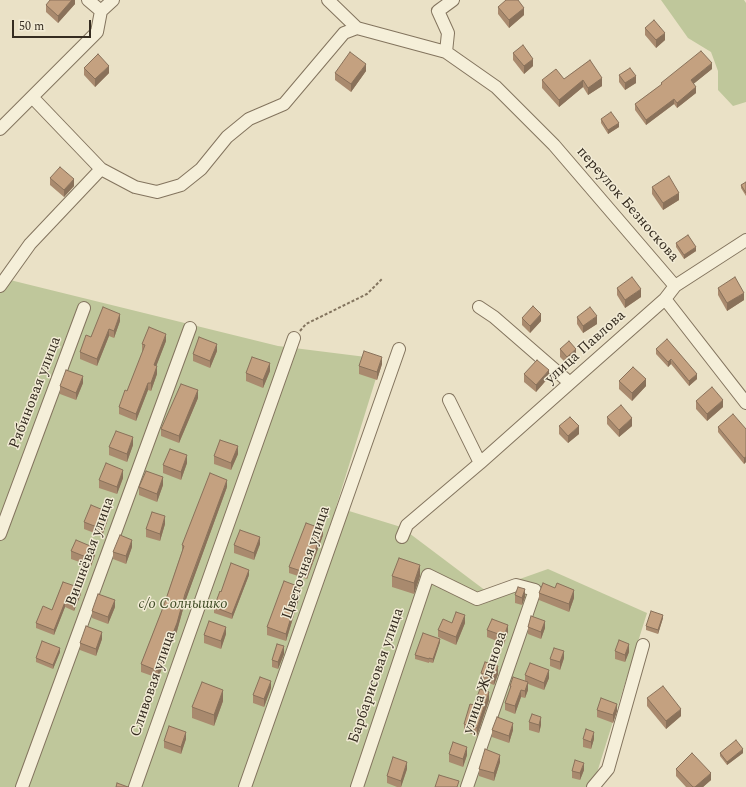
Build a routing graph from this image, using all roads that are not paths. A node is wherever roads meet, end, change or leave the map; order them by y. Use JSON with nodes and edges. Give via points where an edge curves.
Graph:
{"nodes":[{"id":1,"x":88,"y":0,"type":"edge"},
{"id":2,"x":113,"y":0,"type":"edge"},
{"id":3,"x":328,"y":0,"type":"edge"},
{"id":4,"x":453,"y":0,"type":"edge"},
{"id":5,"x":101,"y":11,"type":"junction"},
{"id":6,"x":358,"y":28,"type":"junction"},
{"id":7,"x":446,"y":52,"type":"junction"},
{"id":8,"x":33,"y":98,"type":"junction"},
{"id":9,"x":0,"y":129,"type":"edge"},
{"id":10,"x":101,"y":169,"type":"junction"},
{"id":11,"x":746,"y":240,"type":"edge"},
{"id":12,"x":0,"y":286,"type":"edge"},
{"id":13,"x":675,"y":286,"type":"junction"},
{"id":14,"x":665,"y":299,"type":"junction"},
{"id":15,"x":479,"y":307,"type":"dead end"},
{"id":16,"x":84,"y":308,"type":"dead end"},
{"id":17,"x":190,"y":328,"type":"dead end"},
{"id":18,"x":294,"y":338,"type":"road end"},
{"id":19,"x":399,"y":349,"type":"dead end"},
{"id":20,"x":570,"y":383,"type":"junction"},
{"id":21,"x":448,"y":400,"type":"dead end"},
{"id":22,"x":746,"y":403,"type":"edge"},
{"id":23,"x":480,"y":463,"type":"junction"},
{"id":24,"x":0,"y":534,"type":"edge"},
{"id":25,"x":402,"y":538,"type":"dead end"},
{"id":26,"x":428,"y":575,"type":"joint"},
{"id":27,"x":643,"y":645,"type":"dead end"},
{"id":28,"x":22,"y":787,"type":"edge"},
{"id":29,"x":135,"y":787,"type":"edge"},
{"id":30,"x":246,"y":787,"type":"edge"},
{"id":31,"x":357,"y":787,"type":"edge"},
{"id":32,"x":467,"y":787,"type":"edge"},
{"id":33,"x":593,"y":787,"type":"edge"}],
"edges":[{"from":1,"to":5,"type":"street"},
{"from":2,"to":5,"type":"street"},
{"from":3,"to":6,"type":"street"},
{"from":4,"to":7,"type":"street","via":[[438,11],[448,33]]},
{"from":5,"to":8,"type":"street","via":[[97,32]]},
{"from":6,"to":7,"type":"street","name":"переулок Безноскова"},
{"from":6,"to":10,"type":"street","via":[[344,33],[284,104],[249,119],[227,137],[201,169],[181,185],[157,192],[135,186]]},
{"from":7,"to":13,"type":"street","name":"переулок Безноскова","via":[[496,87],[554,145]]},
{"from":8,"to":9,"type":"street"},
{"from":8,"to":10,"type":"street"},
{"from":10,"to":12,"type":"street","via":[[30,244]]},
{"from":11,"to":13,"type":"street","name":"улица Павлова"},
{"from":13,"to":14,"type":"street","name":"улица Павлова"},
{"from":14,"to":20,"type":"street","name":"улица Павлова"},
{"from":14,"to":22,"type":"street"},
{"from":15,"to":20,"type":"street","via":[[494,316]]},
{"from":16,"to":24,"type":"street","name":"Рябиновая улица"},
{"from":17,"to":28,"type":"street","name":"Вишнёвая улица"},
{"from":18,"to":29,"type":"street","name":"Сливовая улица"},
{"from":19,"to":30,"type":"street","name":"Цветочная улица"},
{"from":20,"to":23,"type":"street","name":"улица Павлова"},
{"from":21,"to":23,"type":"street"},
{"from":23,"to":25,"type":"street","name":"улица Павлова","via":[[407,525]]},
{"from":26,"to":31,"type":"street","name":"Барбарисовая улица"},
{"from":26,"to":32,"type":"street","name":"улица Жданова","via":[[477,599],[516,585],[535,590]]},
{"from":27,"to":33,"type":"street","via":[[608,769]]}]}
